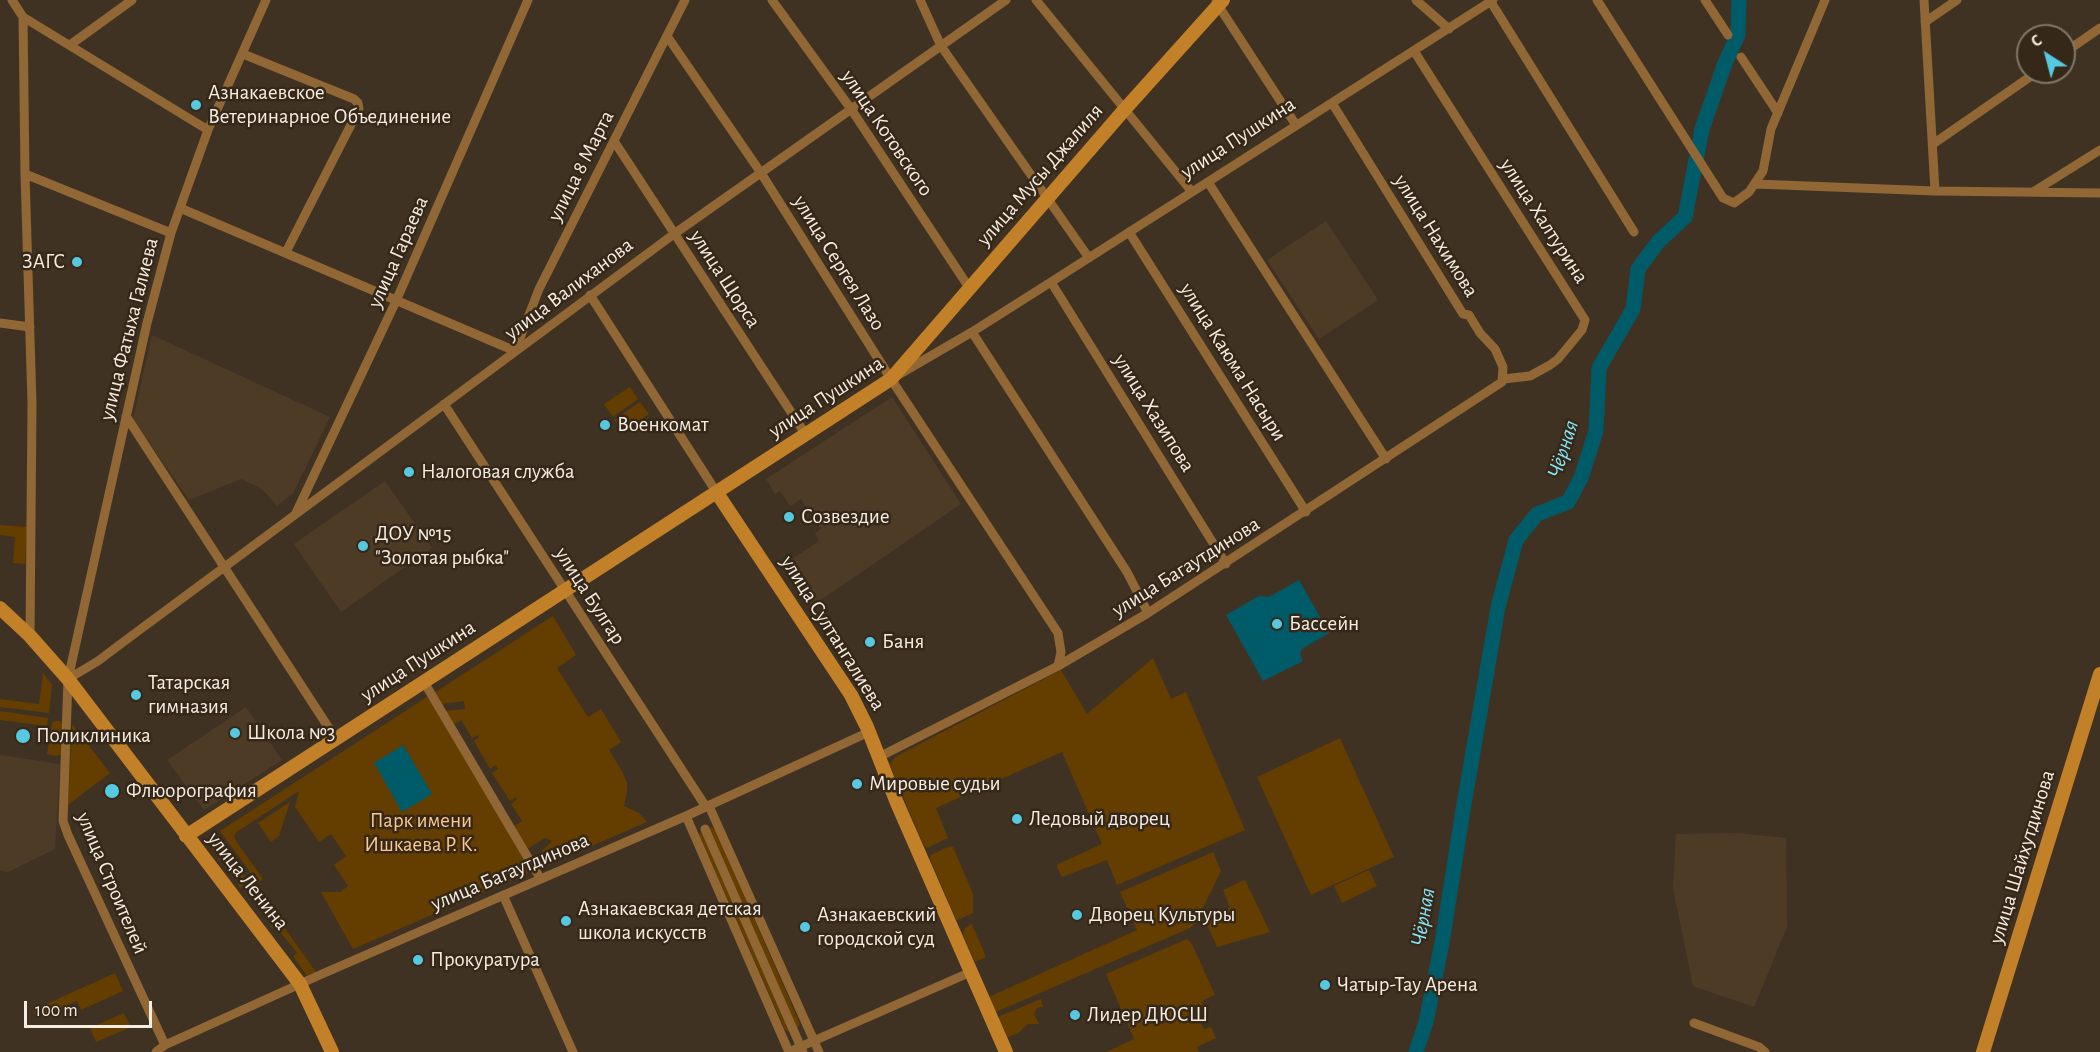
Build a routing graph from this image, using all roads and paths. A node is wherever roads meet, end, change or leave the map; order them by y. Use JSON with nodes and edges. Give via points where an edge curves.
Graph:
{"nodes":[{"id":1,"x":12,"y":0,"type":"edge"},
{"id":2,"x":132,"y":0,"type":"edge"},
{"id":3,"x":266,"y":0,"type":"edge"},
{"id":4,"x":528,"y":0,"type":"edge"},
{"id":5,"x":685,"y":0,"type":"edge"},
{"id":6,"x":772,"y":0,"type":"edge"},
{"id":7,"x":920,"y":0,"type":"edge"},
{"id":8,"x":1006,"y":0,"type":"edge"},
{"id":9,"x":1036,"y":0,"type":"edge"},
{"id":10,"x":1416,"y":0,"type":"edge"},
{"id":11,"x":1597,"y":0,"type":"edge"},
{"id":12,"x":1705,"y":0,"type":"edge"},
{"id":13,"x":1825,"y":0,"type":"edge"},
{"id":14,"x":1924,"y":0,"type":"edge"},
{"id":15,"x":1957,"y":0,"type":"edge"},
{"id":16,"x":1492,"y":1,"type":"edge"},
{"id":17,"x":1219,"y":2,"type":"edge"},
{"id":18,"x":23,"y":17,"type":"junction"},
{"id":19,"x":1925,"y":22,"type":"junction"},
{"id":20,"x":2100,"y":28,"type":"edge"},
{"id":21,"x":1449,"y":29,"type":"junction"},
{"id":22,"x":1728,"y":35,"type":"dead end"},
{"id":23,"x":667,"y":36,"type":"junction"},
{"id":24,"x":70,"y":45,"type":"junction"},
{"id":25,"x":2076,"y":45,"type":"edge"},
{"id":26,"x":941,"y":46,"type":"junction"},
{"id":27,"x":1414,"y":51,"type":"junction"},
{"id":28,"x":243,"y":54,"type":"junction"},
{"id":29,"x":1741,"y":57,"type":"dead end"},
{"id":30,"x":2020,"y":84,"type":"edge"},
{"id":31,"x":1332,"y":103,"type":"junction"},
{"id":32,"x":851,"y":110,"type":"junction"},
{"id":33,"x":1125,"y":110,"type":"junction"},
{"id":34,"x":1778,"y":113,"type":"junction"},
{"id":35,"x":1296,"y":125,"type":"junction"},
{"id":36,"x":208,"y":130,"type":"junction"},
{"id":37,"x":614,"y":141,"type":"junction"},
{"id":38,"x":1933,"y":144,"type":"junction"},
{"id":39,"x":2100,"y":150,"type":"edge"},
{"id":40,"x":761,"y":173,"type":"junction"},
{"id":41,"x":25,"y":174,"type":"junction"},
{"id":42,"x":1208,"y":182,"type":"junction"},
{"id":43,"x":1756,"y":184,"type":"junction"},
{"id":44,"x":1935,"y":191,"type":"junction"},
{"id":45,"x":1192,"y":192,"type":"junction"},
{"id":46,"x":2032,"y":192,"type":"junction"},
{"id":47,"x":2100,"y":193,"type":"edge"},
{"id":48,"x":1047,"y":199,"type":"junction"},
{"id":49,"x":180,"y":208,"type":"junction"},
{"id":50,"x":1129,"y":232,"type":"junction"},
{"id":51,"x":1634,"y":232,"type":"dead end"},
{"id":52,"x":171,"y":234,"type":"junction"},
{"id":53,"x":674,"y":234,"type":"junction"},
{"id":54,"x":286,"y":252,"type":"junction"},
{"id":55,"x":1089,"y":258,"type":"junction"},
{"id":56,"x":1052,"y":282,"type":"junction"},
{"id":57,"x":970,"y":288,"type":"junction"},
{"id":58,"x":590,"y":295,"type":"junction"},
{"id":59,"x":396,"y":301,"type":"junction"},
{"id":60,"x":0,"y":323,"type":"edge"},
{"id":61,"x":30,"y":327,"type":"junction"},
{"id":62,"x":972,"y":332,"type":"junction"},
{"id":63,"x":516,"y":351,"type":"junction"},
{"id":64,"x":891,"y":379,"type":"junction"},
{"id":65,"x":1501,"y":382,"type":"junction"},
{"id":66,"x":444,"y":404,"type":"junction"},
{"id":67,"x":126,"y":416,"type":"junction"},
{"id":68,"x":806,"y":435,"type":"junction"},
{"id":69,"x":1386,"y":459,"type":"junction"},
{"id":70,"x":717,"y":493,"type":"junction"},
{"id":71,"x":1306,"y":512,"type":"junction"},
{"id":72,"x":295,"y":515,"type":"junction"},
{"id":73,"x":1226,"y":564,"type":"junction"},
{"id":74,"x":224,"y":567,"type":"junction"},
{"id":75,"x":566,"y":591,"type":"junction"},
{"id":76,"x":0,"y":608,"type":"edge"},
{"id":77,"x":1148,"y":613,"type":"junction"},
{"id":78,"x":30,"y":636,"type":"junction"},
{"id":79,"x":1058,"y":666,"type":"junction"},
{"id":80,"x":68,"y":679,"type":"junction"},
{"id":81,"x":2099,"y":679,"type":"edge"},
{"id":82,"x":424,"y":682,"type":"junction"},
{"id":83,"x":869,"y":732,"type":"junction"},
{"id":84,"x":336,"y":739,"type":"junction"},
{"id":85,"x":879,"y":757,"type":"junction"},
{"id":86,"x":707,"y":807,"type":"junction"},
{"id":87,"x":686,"y":816,"type":"junction"},
{"id":88,"x":705,"y":829,"type":"dead end"},
{"id":89,"x":186,"y":836,"type":"junction"},
{"id":90,"x":540,"y":878,"type":"junction"},
{"id":91,"x":503,"y":895,"type":"junction"},
{"id":92,"x":963,"y":975,"type":"dead end"},
{"id":93,"x":300,"y":984,"type":"junction"},
{"id":94,"x":804,"y":1018,"type":"junction"},
{"id":95,"x":1694,"y":1023,"type":"dead end"},
{"id":96,"x":778,"y":1029,"type":"junction"},
{"id":97,"x":795,"y":1033,"type":"junction"},
{"id":98,"x":814,"y":1041,"type":"junction"},
{"id":99,"x":165,"y":1046,"type":"junction"},
{"id":100,"x":802,"y":1049,"type":"edge"},
{"id":101,"x":156,"y":1052,"type":"edge"},
{"id":102,"x":332,"y":1052,"type":"edge"},
{"id":103,"x":573,"y":1052,"type":"edge"},
{"id":104,"x":788,"y":1052,"type":"edge"},
{"id":105,"x":819,"y":1052,"type":"edge"},
{"id":106,"x":1006,"y":1052,"type":"edge"},
{"id":107,"x":1765,"y":1052,"type":"edge"},
{"id":108,"x":1983,"y":1052,"type":"edge"}],
"edges":[{"from":1,"to":18,"type":"street"},
{"from":2,"to":24,"type":"street"},
{"from":3,"to":28,"type":"street","name":"улица Фатыха Галиева"},
{"from":4,"to":59,"type":"street","name":"улица Гараева"},
{"from":5,"to":23,"type":"street","name":"улица 8 Марта"},
{"from":6,"to":32,"type":"street","name":"улица Котовского"},
{"from":7,"to":26,"type":"street"},
{"from":8,"to":26,"type":"street","name":"улица Валиханова"},
{"from":9,"to":33,"type":"street"},
{"from":10,"to":21,"type":"street"},
{"from":11,"to":43,"type":"street","via":[[1726,200],[1734,203]]},
{"from":12,"to":22,"type":"street"},
{"from":13,"to":34,"type":"street"},
{"from":14,"to":19,"type":"street"},
{"from":15,"to":19,"type":"street"},
{"from":16,"to":21,"type":"street","name":"улица Пушкина"},
{"from":16,"to":51,"type":"street"},
{"from":17,"to":33,"type":"main road","name":"улица Мусы Джалиля"},
{"from":17,"to":35,"type":"street"},
{"from":18,"to":24,"type":"street"},
{"from":18,"to":41,"type":"street"},
{"from":19,"to":38,"type":"street"},
{"from":20,"to":25,"type":"street"},
{"from":21,"to":27,"type":"street","name":"улица Пушкина"},
{"from":23,"to":37,"type":"street","name":"улица 8 Марта"},
{"from":23,"to":40,"type":"street","name":"улица Сергея Лазо"},
{"from":24,"to":36,"type":"street"},
{"from":26,"to":32,"type":"street","name":"улица Валиханова"},
{"from":26,"to":48,"type":"street"},
{"from":27,"to":31,"type":"street","name":"улица Пушкина"},
{"from":27,"to":65,"type":"street","name":"улица Халтурина","via":[[1585,320],[1582,330],[1554,362],[1530,376]]},
{"from":28,"to":36,"type":"street","name":"улица Фатыха Галиева"},
{"from":28,"to":54,"type":"street","via":[[358,103],[359,109]]},
{"from":29,"to":34,"type":"street"},
{"from":30,"to":38,"type":"street"},
{"from":31,"to":35,"type":"street","name":"улица Пушкина"},
{"from":31,"to":65,"type":"street","name":"улица Нахимова","via":[[1463,314],[1469,315],[1496,349],[1503,367]]},
{"from":32,"to":40,"type":"street","name":"улица Валиханова"},
{"from":32,"to":57,"type":"street","name":"улица Котовского"},
{"from":33,"to":45,"type":"street"},
{"from":33,"to":48,"type":"main road","name":"улица Мусы Джалиля"},
{"from":34,"to":43,"type":"street","via":[[1769,137],[1765,166]]},
{"from":35,"to":42,"type":"street","name":"улица Пушкина"},
{"from":36,"to":49,"type":"street","name":"улица Фатыха Галиева"},
{"from":37,"to":53,"type":"street","name":"улица Щорса"},
{"from":37,"to":63,"type":"street","name":"улица 8 Марта","via":[[539,289]]},
{"from":38,"to":44,"type":"street"},
{"from":39,"to":46,"type":"street"},
{"from":40,"to":53,"type":"street","name":"улица Валиханова"},
{"from":40,"to":64,"type":"street","name":"улица Сергея Лазо"},
{"from":41,"to":52,"type":"street"},
{"from":41,"to":61,"type":"street"},
{"from":42,"to":45,"type":"street","name":"улица Пушкина"},
{"from":42,"to":69,"type":"street"},
{"from":43,"to":44,"type":"street"},
{"from":44,"to":46,"type":"street"},
{"from":45,"to":50,"type":"street","name":"улица Пушкина"},
{"from":46,"to":47,"type":"street"},
{"from":48,"to":55,"type":"street"},
{"from":48,"to":57,"type":"main road","name":"улица Мусы Джалиля"},
{"from":49,"to":52,"type":"street","name":"улица Фатыха Галиева"},
{"from":49,"to":54,"type":"street"},
{"from":50,"to":55,"type":"street","name":"улица Пушкина"},
{"from":50,"to":71,"type":"street","name":"улица Каюма Насыри"},
{"from":52,"to":67,"type":"street","name":"улица Фатыха Галиева"},
{"from":53,"to":58,"type":"street","name":"улица Валиханова"},
{"from":53,"to":68,"type":"street","name":"улица Щорса"},
{"from":54,"to":59,"type":"street"},
{"from":55,"to":56,"type":"street","name":"улица Пушкина"},
{"from":56,"to":62,"type":"street","name":"улица Пушкина"},
{"from":56,"to":73,"type":"street","name":"улица Хазипова"},
{"from":57,"to":64,"type":"main road","name":"улица Мусы Джалиля"},
{"from":58,"to":63,"type":"street","name":"улица Валиханова"},
{"from":58,"to":70,"type":"street","name":"улица Султангалиева"},
{"from":59,"to":63,"type":"street"},
{"from":59,"to":72,"type":"street","name":"улица Гараева"},
{"from":60,"to":61,"type":"street"},
{"from":61,"to":78,"type":"street"},
{"from":62,"to":64,"type":"street","name":"улица Пушкина"},
{"from":62,"to":77,"type":"street","via":[[1126,572]]},
{"from":63,"to":66,"type":"street","name":"улица Валиханова"},
{"from":64,"to":68,"type":"main road","name":"улица Пушкина"},
{"from":64,"to":79,"type":"street","name":"улица Сергея Лазо","via":[[1058,633]]},
{"from":65,"to":69,"type":"street","name":"улица Багаутдинова"},
{"from":66,"to":72,"type":"street","name":"улица Валиханова"},
{"from":66,"to":75,"type":"street","name":"улица Булгар"},
{"from":67,"to":74,"type":"street"},
{"from":67,"to":80,"type":"street","name":"улица Фатыха Галиева"},
{"from":68,"to":70,"type":"main road","name":"улица Пушкина"},
{"from":69,"to":71,"type":"street","name":"улица Багаутдинова"},
{"from":70,"to":75,"type":"main road","name":"улица Пушкина"},
{"from":70,"to":83,"type":"main road","name":"улица Султангалиева","via":[[851,695]]},
{"from":71,"to":73,"type":"street","name":"улица Багаутдинова"},
{"from":72,"to":74,"type":"street","name":"улица Валиханова"},
{"from":73,"to":77,"type":"street","name":"улица Багаутдинова"},
{"from":74,"to":80,"type":"street","name":"улица Валиханова"},
{"from":74,"to":84,"type":"street"},
{"from":75,"to":82,"type":"main road","name":"улица Пушкина"},
{"from":75,"to":86,"type":"street","name":"улица Булгар"},
{"from":76,"to":78,"type":"main road","name":"улица Ленина"},
{"from":77,"to":79,"type":"street","name":"улица Багаутдинова"},
{"from":78,"to":80,"type":"main road","name":"улица Ленина"},
{"from":79,"to":85,"type":"street","name":"улица Багаутдинова"},
{"from":80,"to":89,"type":"main road","name":"улица Ленина"},
{"from":80,"to":99,"type":"street","name":"улица Строителей","via":[[63,821]]},
{"from":81,"to":108,"type":"main road","name":"улица Шайхутдинова"},
{"from":82,"to":84,"type":"main road","name":"улица Пушкина"},
{"from":82,"to":90,"type":"street"},
{"from":83,"to":85,"type":"main road","name":"улица Султангалиева"},
{"from":83,"to":86,"type":"street","name":"улица Багаутдинова"},
{"from":84,"to":89,"type":"main road","name":"улица Пушкина"},
{"from":85,"to":106,"type":"main road","name":"улица Султангалиева"},
{"from":86,"to":87,"type":"street","name":"улица Багаутдинова"},
{"from":86,"to":94,"type":"street","name":"улица Булгар"},
{"from":87,"to":90,"type":"street","name":"улица Багаутдинова"},
{"from":87,"to":96,"type":"street"},
{"from":88,"to":97,"type":"street"},
{"from":89,"to":93,"type":"main road","name":"улица Ленина"},
{"from":90,"to":91,"type":"street","name":"улица Багаутдинова"},
{"from":91,"to":93,"type":"street","name":"улица Багаутдинова"},
{"from":91,"to":103,"type":"street"},
{"from":92,"to":98,"type":"street"},
{"from":93,"to":99,"type":"street","name":"улица Багаутдинова"},
{"from":93,"to":102,"type":"main road","name":"улица Ленина"},
{"from":94,"to":97,"type":"street","via":[[802,1028]]},
{"from":94,"to":98,"type":"street","name":"улица Булгар"},
{"from":95,"to":107,"type":"street"},
{"from":96,"to":97,"type":"street","via":[[786,1034]]},
{"from":96,"to":104,"type":"street"},
{"from":97,"to":100,"type":"street"},
{"from":98,"to":100,"type":"street"},
{"from":98,"to":105,"type":"street","name":"улица Булгар"},
{"from":99,"to":101,"type":"street"},
{"from":100,"to":104,"type":"street"}]}
